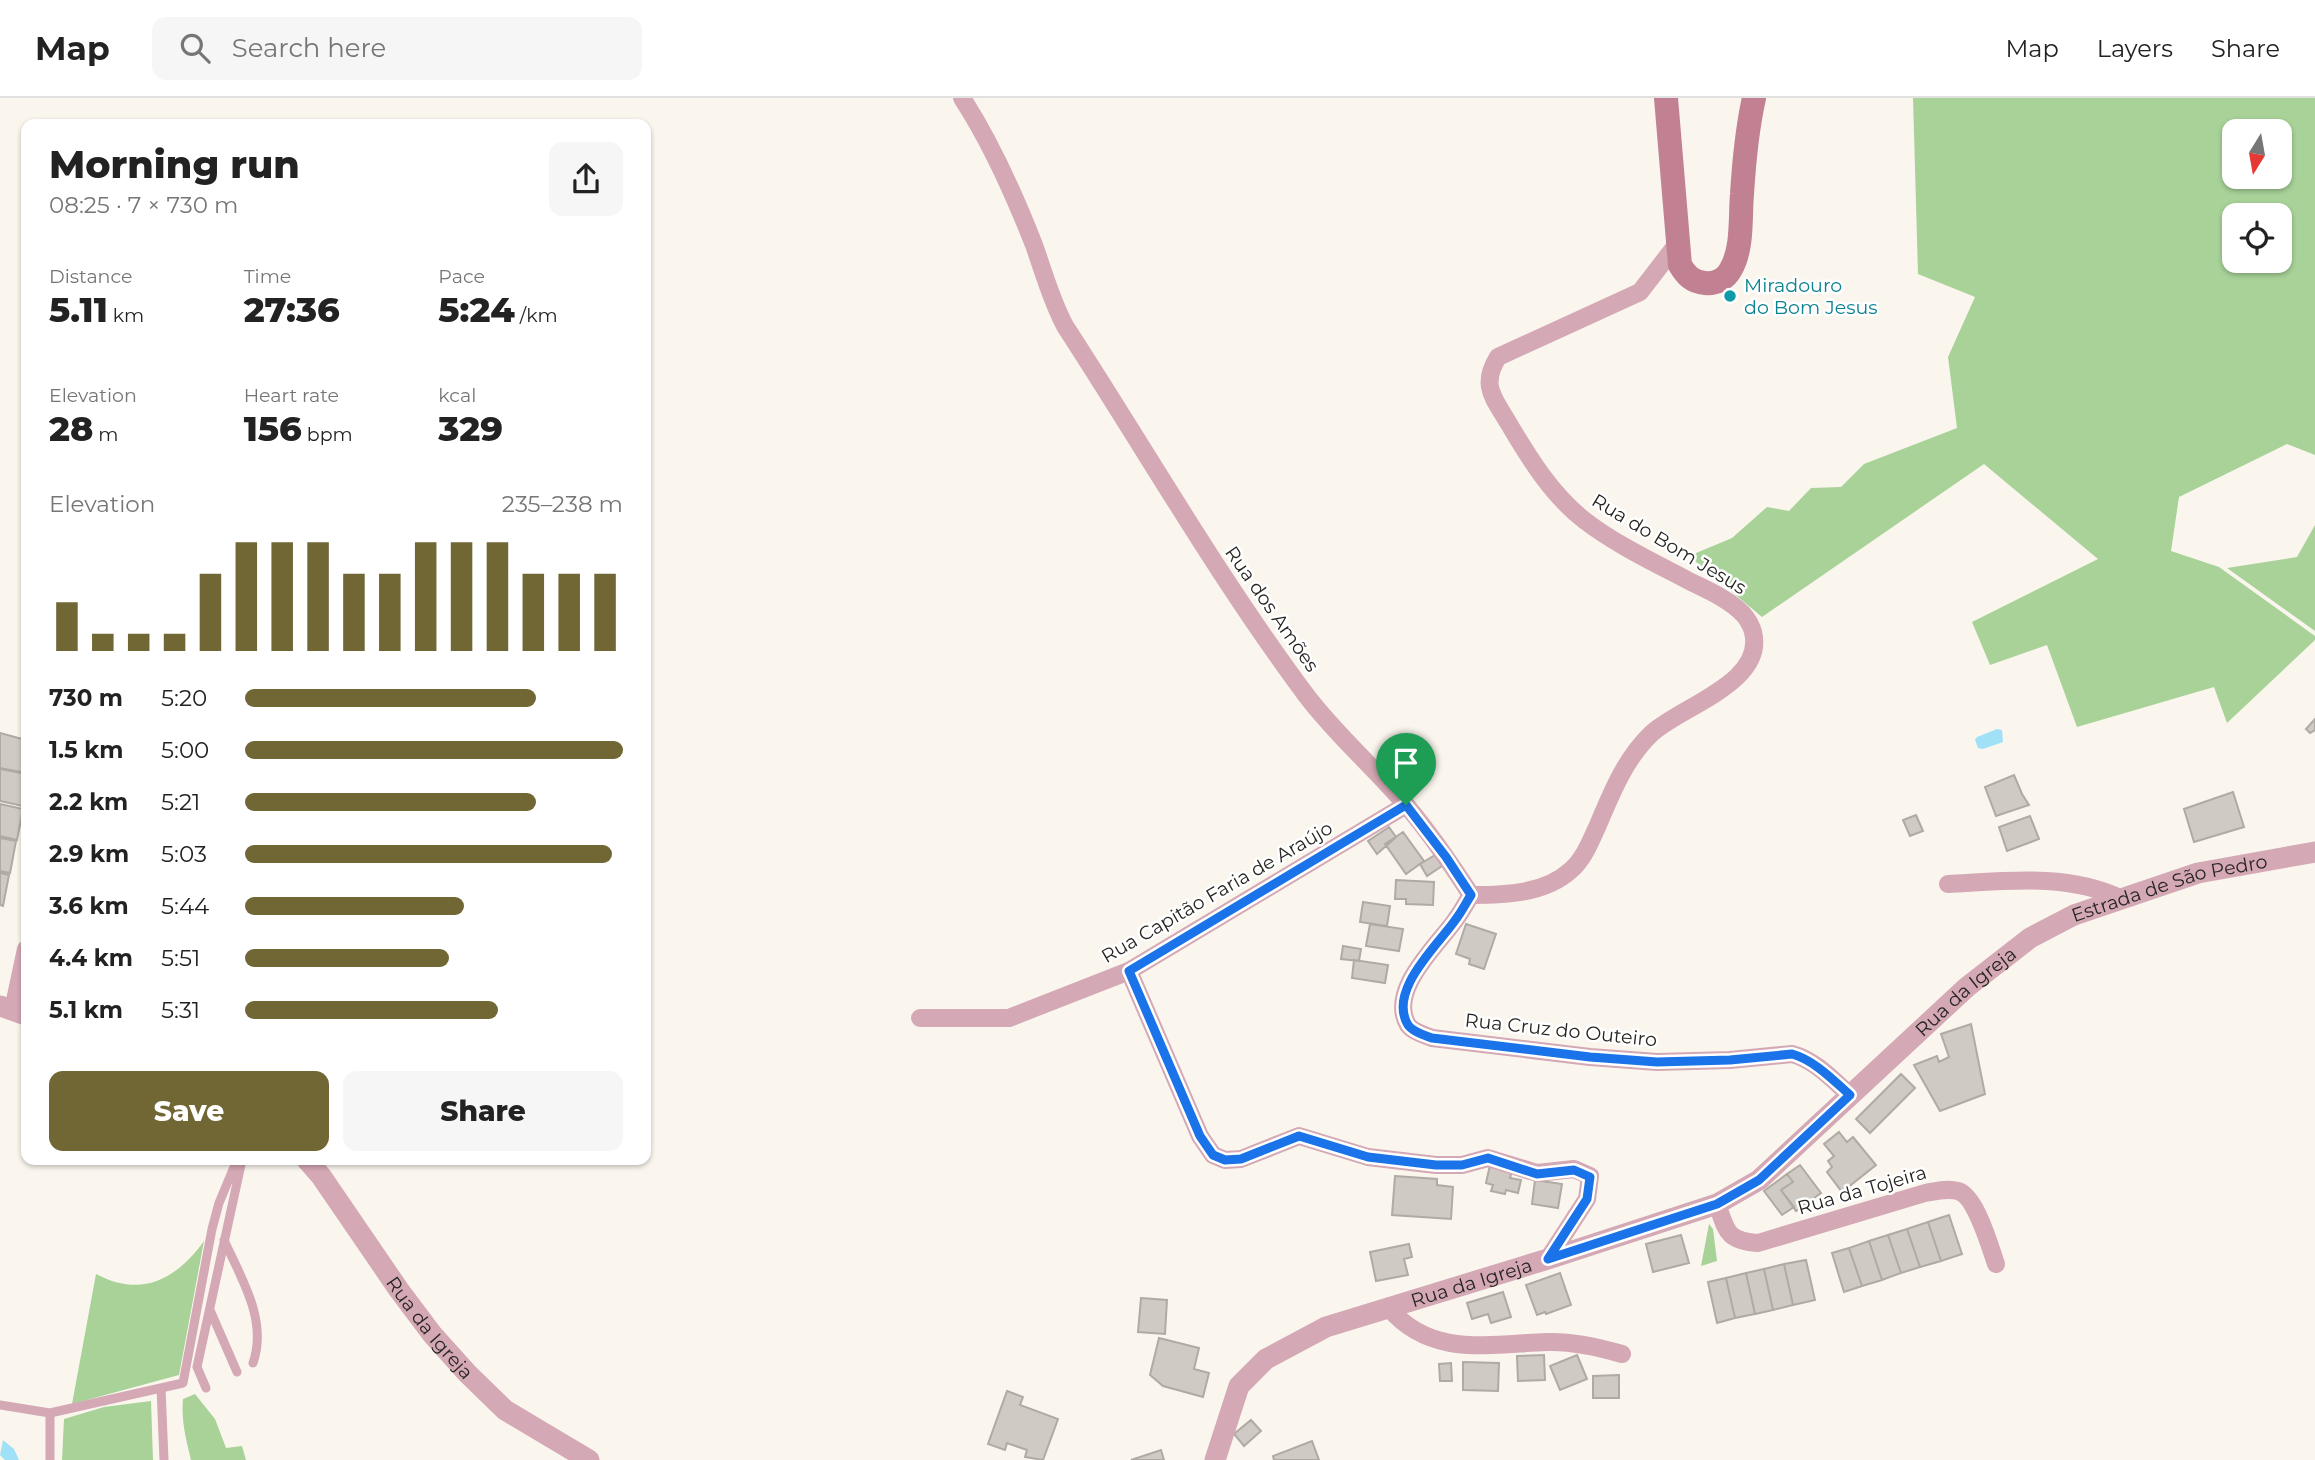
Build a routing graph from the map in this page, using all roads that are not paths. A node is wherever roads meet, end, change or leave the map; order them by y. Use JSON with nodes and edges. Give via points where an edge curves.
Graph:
{"nodes":[{"id":1,"x":962,"y":98,"type":"edge"},
{"id":2,"x":1666,"y":98,"type":"edge"},
{"id":3,"x":1754,"y":98,"type":"edge"},
{"id":4,"x":1677,"y":244,"type":"junction"},
{"id":5,"x":1406,"y":805,"type":"junction"},
{"id":6,"x":2315,"y":852,"type":"edge"},
{"id":7,"x":1948,"y":884,"type":"dead end"},
{"id":8,"x":1471,"y":895,"type":"junction"},
{"id":9,"x":2120,"y":898,"type":"junction"},
{"id":10,"x":2030,"y":938,"type":"joint"},
{"id":11,"x":1129,"y":971,"type":"junction"},
{"id":12,"x":21,"y":973,"type":"edge"},
{"id":13,"x":13,"y":1011,"type":"edge"},
{"id":14,"x":919,"y":1018,"type":"dead end"},
{"id":15,"x":1850,"y":1095,"type":"junction"},
{"id":16,"x":238,"y":1165,"type":"edge"},
{"id":17,"x":239,"y":1165,"type":"edge"},
{"id":18,"x":311,"y":1165,"type":"edge"},
{"id":19,"x":1717,"y":1204,"type":"junction"},
{"id":20,"x":224,"y":1240,"type":"junction"},
{"id":21,"x":1548,"y":1259,"type":"junction"},
{"id":22,"x":1996,"y":1264,"type":"dead end"},
{"id":23,"x":1389,"y":1308,"type":"junction"},
{"id":24,"x":210,"y":1310,"type":"junction"},
{"id":25,"x":1622,"y":1354,"type":"dead end"},
{"id":26,"x":253,"y":1363,"type":"dead end"},
{"id":27,"x":237,"y":1372,"type":"dead end"},
{"id":28,"x":161,"y":1388,"type":"junction"},
{"id":29,"x":206,"y":1388,"type":"dead end"},
{"id":30,"x":0,"y":1405,"type":"edge"},
{"id":31,"x":50,"y":1413,"type":"junction"},
{"id":32,"x":50,"y":1460,"type":"edge"},
{"id":33,"x":164,"y":1460,"type":"edge"},
{"id":34,"x":589,"y":1460,"type":"edge"},
{"id":35,"x":1215,"y":1460,"type":"edge"}],
"edges":[{"from":1,"to":5,"type":"street","name":"Rua dos Amões","via":[[993,149],[1065,326],[1265,637],[1333,728]]},
{"from":2,"to":4,"type":"main road"},
{"from":3,"to":4,"type":"main road","via":[[1738,249],[1731,269],[1719,282],[1697,282],[1680,265]]},
{"from":4,"to":8,"type":"street","name":"Rua do Bom Jesus","via":[[1640,292],[1498,357],[1489,386],[1530,458],[1583,519],[1743,614],[1753,631],[1754,648],[1746,667],[1731,683],[1653,732],[1632,756],[1573,869],[1535,889]]},
{"from":5,"to":8,"type":"street","name":"Rua dos Amões"},
{"from":5,"to":11,"type":"street","name":"Rua Capitão Faria de Araújo"},
{"from":6,"to":9,"type":"street","name":"Estrada de São Pedro","via":[[2198,873]]},
{"from":7,"to":9,"type":"street","via":[[2066,882],[2102,889]]},
{"from":8,"to":15,"type":"street","name":"Rua Cruz do Outeiro","via":[[1410,982],[1404,1005],[1408,1024],[1415,1031],[1432,1038],[1657,1062],[1792,1054],[1819,1068]]},
{"from":9,"to":10,"type":"street","name":"Estrada de São Pedro"},
{"from":10,"to":15,"type":"street","name":"Rua da Igreja","via":[[1967,987]]},
{"from":11,"to":14,"type":"street","name":"Rua Capitão Faria de Araújo","via":[[1009,1018]]},
{"from":11,"to":21,"type":"street","via":[[1200,1136],[1213,1155],[1241,1159],[1299,1136],[1368,1157],[1436,1165],[1488,1158],[1537,1174],[1574,1170],[1590,1177],[1587,1199]]},
{"from":12,"to":13,"type":"street"},
{"from":15,"to":19,"type":"street","name":"Rua da Igreja","via":[[1759,1180]]},
{"from":16,"to":28,"type":"lane","via":[[212,1228],[183,1383]]},
{"from":17,"to":20,"type":"lane"},
{"from":18,"to":34,"type":"street","name":"Rua da Igreja","via":[[432,1334],[467,1373],[505,1410]]},
{"from":19,"to":21,"type":"street","name":"Rua da Igreja"},
{"from":19,"to":22,"type":"street","name":"Rua da Tojeira","via":[[1727,1232],[1738,1241],[1758,1243],[1925,1193],[1962,1192],[1982,1225]]},
{"from":20,"to":24,"type":"lane"},
{"from":20,"to":26,"type":"lane","via":[[254,1312],[258,1335]]},
{"from":21,"to":23,"type":"street","name":"Rua da Igreja"},
{"from":23,"to":25,"type":"street","via":[[1416,1332],[1437,1340],[1464,1345],[1587,1344]]},
{"from":23,"to":35,"type":"street","name":"Rua da Igreja","via":[[1326,1327],[1266,1359],[1240,1386]]},
{"from":24,"to":27,"type":"lane"},
{"from":24,"to":29,"type":"lane","via":[[197,1367]]},
{"from":28,"to":31,"type":"lane"},
{"from":28,"to":33,"type":"lane"},
{"from":30,"to":31,"type":"lane"},
{"from":31,"to":32,"type":"lane"}]}
